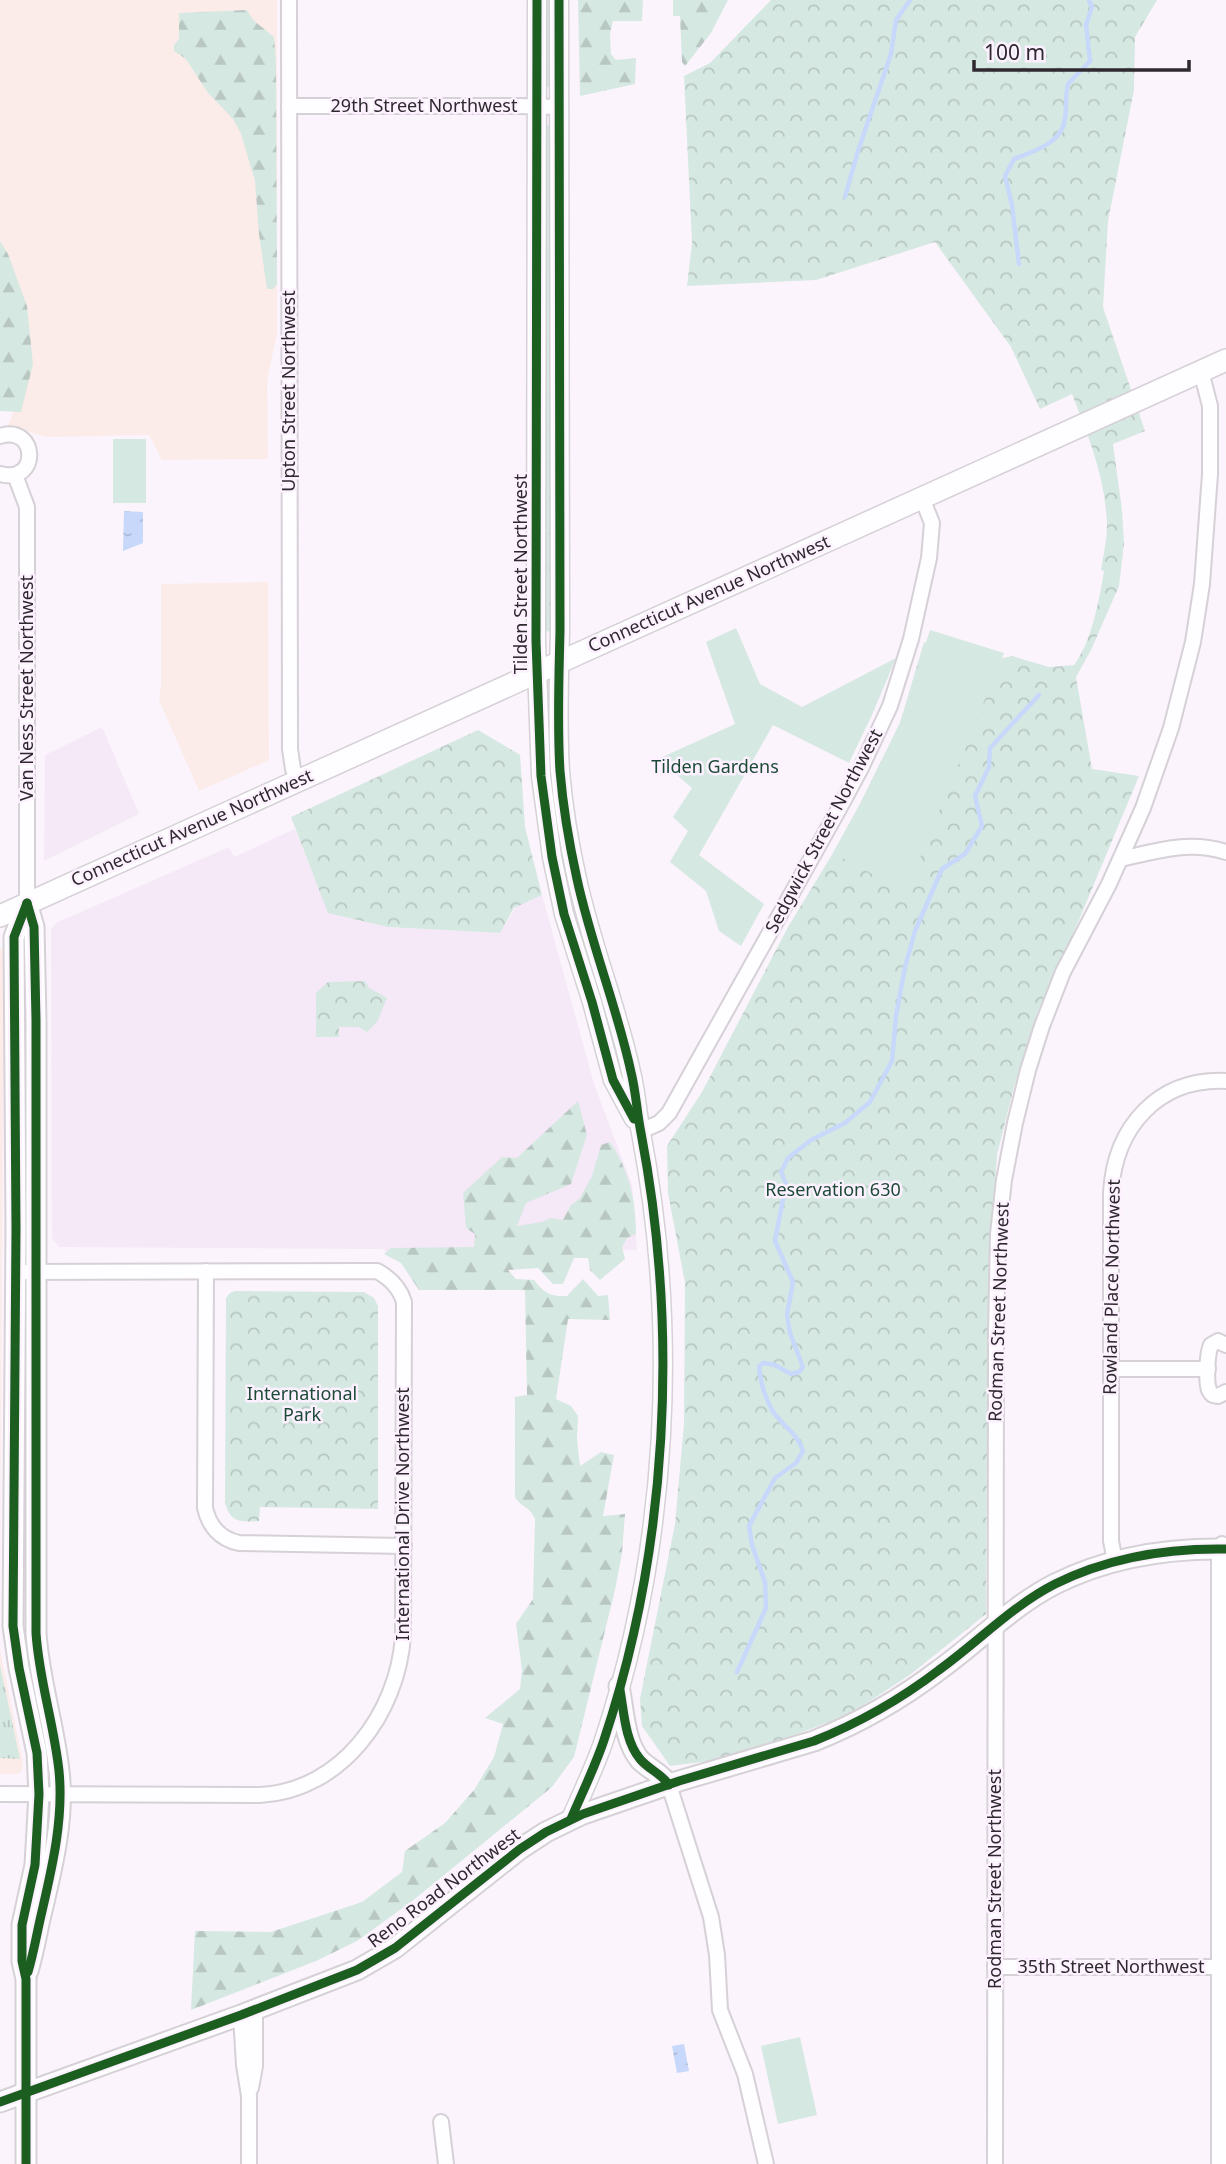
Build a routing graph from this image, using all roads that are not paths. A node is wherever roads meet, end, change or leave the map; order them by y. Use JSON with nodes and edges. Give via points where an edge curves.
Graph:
{"nodes":[{"id":1,"x":289,"y":0,"type":"edge"},
{"id":2,"x":537,"y":0,"type":"edge"},
{"id":3,"x":559,"y":0,"type":"edge"},
{"id":4,"x":289,"y":106,"type":"junction"},
{"id":5,"x":537,"y":106,"type":"junction"},
{"id":6,"x":559,"y":107,"type":"junction"},
{"id":7,"x":1226,"y":360,"type":"edge"},
{"id":8,"x":1201,"y":371,"type":"junction"},
{"id":9,"x":0,"y":436,"type":"edge"},
{"id":10,"x":7,"y":475,"type":"edge"},
{"id":11,"x":922,"y":498,"type":"junction"},
{"id":12,"x":559,"y":661,"type":"junction"},
{"id":13,"x":537,"y":671,"type":"junction"},
{"id":14,"x":298,"y":781,"type":"junction"},
{"id":15,"x":1226,"y":852,"type":"edge"},
{"id":16,"x":1121,"y":859,"type":"junction"},
{"id":17,"x":577,"y":879,"type":"junction"},
{"id":18,"x":557,"y":884,"type":"junction"},
{"id":19,"x":27,"y":904,"type":"junction"},
{"id":20,"x":0,"y":916,"type":"edge"},
{"id":21,"x":1226,"y":1081,"type":"edge"},
{"id":22,"x":641,"y":1131,"type":"junction"},
{"id":23,"x":206,"y":1271,"type":"junction"},
{"id":24,"x":15,"y":1272,"type":"junction"},
{"id":25,"x":36,"y":1272,"type":"junction"},
{"id":26,"x":1226,"y":1345,"type":"edge"},
{"id":27,"x":1208,"y":1368,"type":"junction"},
{"id":28,"x":1111,"y":1370,"type":"junction"},
{"id":29,"x":1226,"y":1392,"type":"edge"},
{"id":30,"x":404,"y":1546,"type":"junction"},
{"id":31,"x":1224,"y":1546,"type":"edge"},
{"id":32,"x":1115,"y":1561,"type":"junction"},
{"id":33,"x":996,"y":1625,"type":"junction"},
{"id":34,"x":619,"y":1686,"type":"junction"},
{"id":35,"x":669,"y":1784,"type":"junction"},
{"id":36,"x":0,"y":1794,"type":"edge"},
{"id":37,"x":39,"y":1794,"type":"junction"},
{"id":38,"x":60,"y":1794,"type":"junction"},
{"id":39,"x":571,"y":1819,"type":"junction"},
{"id":40,"x":995,"y":1967,"type":"junction"},
{"id":41,"x":1222,"y":1967,"type":"edge"},
{"id":42,"x":26,"y":1979,"type":"junction"},
{"id":43,"x":248,"y":2012,"type":"junction"},
{"id":44,"x":26,"y":2093,"type":"junction"},
{"id":45,"x":0,"y":2102,"type":"edge"},
{"id":46,"x":440,"y":2122,"type":"dead end"},
{"id":47,"x":26,"y":2164,"type":"edge"},
{"id":48,"x":249,"y":2164,"type":"edge"},
{"id":49,"x":446,"y":2164,"type":"edge"},
{"id":50,"x":766,"y":2164,"type":"edge"},
{"id":51,"x":995,"y":2164,"type":"edge"},
{"id":52,"x":1219,"y":2164,"type":"edge"}],
"edges":[{"from":1,"to":4,"type":"street","name":"Upton Street Northwest"},
{"from":2,"to":5,"type":"street","name":"Tilden Street Northwest"},
{"from":3,"to":6,"type":"street","name":"Tilden Street Northwest"},
{"from":4,"to":5,"type":"street","name":"29th Street Northwest"},
{"from":4,"to":14,"type":"street","name":"Upton Street Northwest","via":[[289,749]]},
{"from":5,"to":6,"type":"street","name":"29th Street Northwest"},
{"from":5,"to":13,"type":"street","name":"Tilden Street Northwest"},
{"from":6,"to":12,"type":"street","name":"Tilden Street Northwest"},
{"from":7,"to":8,"type":"main road","name":"Connecticut Avenue Northwest"},
{"from":8,"to":11,"type":"main road","name":"Connecticut Avenue Northwest"},
{"from":8,"to":16,"type":"street","name":"Rodman Street Northwest","via":[[1210,406],[1210,474],[1198,613],[1171,728]]},
{"from":9,"to":10,"type":"street","name":"Van Ness Street Northwest","via":[[18,436],[29,449],[29,462],[21,472]]},
{"from":10,"to":19,"type":"street","name":"Van Ness Street Northwest","via":[[27,507]]},
{"from":11,"to":12,"type":"main road","name":"Connecticut Avenue Northwest"},
{"from":11,"to":22,"type":"street","name":"Sedgwick Street Northwest","via":[[932,523],[928,565],[909,650],[880,726],[669,1113]]},
{"from":12,"to":13,"type":"main road","name":"Connecticut Avenue Northwest"},
{"from":12,"to":17,"type":"street","name":"Tilden Street Northwest","via":[[560,771]]},
{"from":13,"to":14,"type":"main road","name":"Connecticut Avenue Northwest"},
{"from":13,"to":18,"type":"street","name":"Tilden Street Northwest","via":[[541,776]]},
{"from":14,"to":19,"type":"main road","name":"Connecticut Avenue Northwest"},
{"from":15,"to":16,"type":"street","via":[[1183,846]]},
{"from":16,"to":33,"type":"street","name":"Rodman Street Northwest","via":[[1073,950],[1042,1026],[1004,1180],[996,1297]]},
{"from":17,"to":18,"type":"street"},
{"from":17,"to":22,"type":"street","name":"Tilden Street Northwest","via":[[626,1052]]},
{"from":18,"to":22,"type":"street","name":"Tilden Street Northwest","via":[[613,1080]]},
{"from":19,"to":20,"type":"main road","name":"Connecticut Avenue Northwest"},
{"from":19,"to":24,"type":"main road","name":"Van Ness Street Northwest","via":[[14,937]]},
{"from":19,"to":25,"type":"main road","name":"Van Ness Street Northwest","via":[[34,927]]},
{"from":21,"to":28,"type":"street","name":"Rowland Place Northwest","via":[[1191,1084],[1163,1096],[1139,1116],[1120,1147],[1111,1192]]},
{"from":22,"to":34,"type":"street","name":"Tilden Street Northwest","via":[[659,1252],[662,1410],[647,1556]]},
{"from":23,"to":25,"type":"street","name":"International Drive Northwest"},
{"from":23,"to":30,"type":"street","via":[[205,1508],[212,1526],[227,1540],[239,1543]]},
{"from":23,"to":30,"type":"street","name":"International Drive Northwest","via":[[377,1271],[399,1290],[404,1302]]},
{"from":24,"to":25,"type":"street","name":"International Drive Northwest"},
{"from":24,"to":37,"type":"main road","name":"Van Ness Street Northwest","via":[[13,1626],[37,1753]]},
{"from":25,"to":38,"type":"main road","name":"Van Ness Street Northwest","via":[[37,1658],[56,1748]]},
{"from":26,"to":27,"type":"street","via":[[1218,1341],[1211,1345]]},
{"from":27,"to":28,"type":"street"},
{"from":27,"to":29,"type":"street","via":[[1211,1394]]},
{"from":28,"to":32,"type":"street","name":"Rowland Place Northwest","via":[[1111,1541]]},
{"from":30,"to":38,"type":"street","name":"International Drive Northwest","via":[[403,1636],[397,1678],[372,1728],[331,1769],[302,1786],[271,1794]]},
{"from":31,"to":32,"type":"main road","name":"Reno Road Northwest"},
{"from":31,"to":41,"type":"street"},
{"from":32,"to":33,"type":"main road","name":"Reno Road Northwest","via":[[1055,1584]]},
{"from":33,"to":35,"type":"main road","name":"Reno Road Northwest","via":[[916,1688],[846,1727],[814,1741]]},
{"from":33,"to":40,"type":"street","name":"Rodman Street Northwest"},
{"from":34,"to":35,"type":"main road","via":[[634,1751]]},
{"from":34,"to":39,"type":"street","name":"Tilden Street Northwest","via":[[603,1743]]},
{"from":35,"to":39,"type":"main road","name":"Reno Road Northwest"},
{"from":35,"to":50,"type":"street","via":[[711,1917],[720,2010],[745,2074]]},
{"from":36,"to":37,"type":"street","name":"International Drive Northwest"},
{"from":37,"to":38,"type":"street","name":"International Drive Northwest"},
{"from":37,"to":42,"type":"main road","name":"Van Ness Street Northwest","via":[[35,1865],[22,1925]]},
{"from":38,"to":42,"type":"main road","name":"Van Ness Street Northwest","via":[[51,1872]]},
{"from":39,"to":43,"type":"main road","name":"Reno Road Northwest","via":[[509,1857],[372,1963]]},
{"from":40,"to":41,"type":"street","name":"35th Street Northwest"},
{"from":40,"to":51,"type":"street","name":"Rodman Street Northwest"},
{"from":41,"to":52,"type":"street"},
{"from":42,"to":44,"type":"main road","name":"Van Ness Street Northwest"},
{"from":43,"to":44,"type":"main road","name":"Reno Road Northwest"},
{"from":43,"to":48,"type":"street","via":[[256,2066],[249,2096]]},
{"from":44,"to":45,"type":"main road","name":"Reno Road Northwest"},
{"from":44,"to":47,"type":"main road","name":"Van Ness Street Northwest"},
{"from":46,"to":49,"type":"street"}]}
